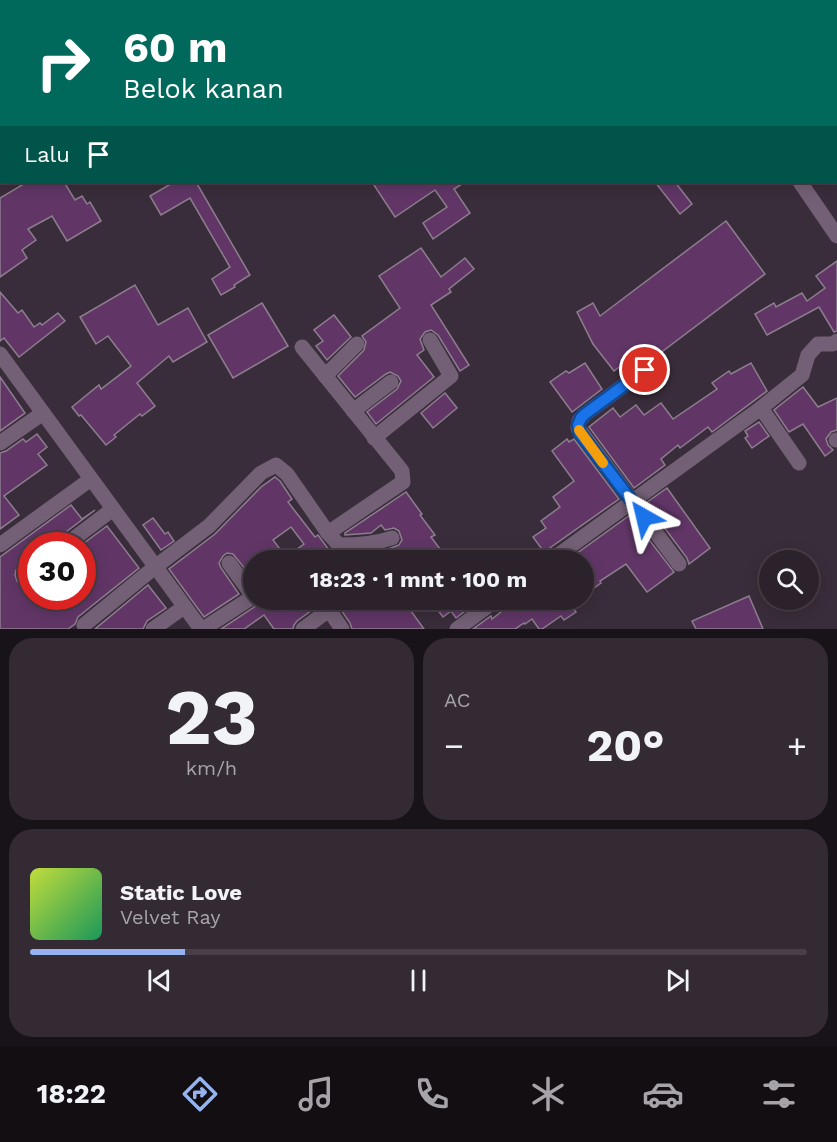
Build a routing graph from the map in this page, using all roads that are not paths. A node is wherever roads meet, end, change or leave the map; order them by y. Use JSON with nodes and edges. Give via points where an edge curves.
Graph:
{"nodes":[{"id":1,"x":801,"y":183,"type":"edge"},
{"id":2,"x":837,"y":236,"type":"edge"},
{"id":3,"x":430,"y":340,"type":"dead end"},
{"id":4,"x":837,"y":341,"type":"edge"},
{"id":5,"x":357,"y":344,"type":"dead end"},
{"id":6,"x":302,"y":347,"type":"dead end"},
{"id":7,"x":0,"y":354,"type":"edge"},
{"id":8,"x":645,"y":370,"type":"dead end"},
{"id":9,"x":325,"y":376,"type":"junction"},
{"id":10,"x":391,"y":382,"type":"dead end"},
{"id":11,"x":761,"y":408,"type":"junction"},
{"id":12,"x":352,"y":411,"type":"junction"},
{"id":13,"x":43,"y":413,"type":"junction"},
{"id":14,"x":374,"y":438,"type":"junction"},
{"id":15,"x":0,"y":443,"type":"edge"},
{"id":16,"x":799,"y":463,"type":"dead end"},
{"id":17,"x":91,"y":478,"type":"junction"},
{"id":18,"x":632,"y":502,"type":"junction"},
{"id":19,"x":113,"y":509,"type":"junction"},
{"id":20,"x":83,"y":532,"type":"edge"},
{"id":21,"x":328,"y":532,"type":"junction"},
{"id":22,"x":392,"y":538,"type":"dead end"},
{"id":23,"x":0,"y":545,"type":"edge"},
{"id":24,"x":565,"y":550,"type":"edge"},
{"id":25,"x":229,"y":563,"type":"dead end"},
{"id":26,"x":680,"y":564,"type":"dead end"},
{"id":27,"x":155,"y":567,"type":"junction"},
{"id":28,"x":243,"y":582,"type":"edge"},
{"id":29,"x":243,"y":602,"type":"edge"},
{"id":30,"x":184,"y":607,"type":"junction"},
{"id":31,"x":323,"y":610,"type":"edge"},
{"id":32,"x":331,"y":610,"type":"edge"},
{"id":33,"x":482,"y":610,"type":"edge"},
{"id":34,"x":84,"y":626,"type":"dead end"},
{"id":35,"x":153,"y":629,"type":"edge"},
{"id":36,"x":202,"y":629,"type":"edge"},
{"id":37,"x":303,"y":629,"type":"edge"},
{"id":38,"x":342,"y":629,"type":"edge"},
{"id":39,"x":457,"y":629,"type":"edge"}],
"edges":[{"from":1,"to":2,"type":"street"},
{"from":3,"to":14,"type":"street","via":[[451,376]]},
{"from":4,"to":11,"type":"street","via":[[818,344],[808,355],[802,375]]},
{"from":5,"to":9,"type":"street"},
{"from":6,"to":9,"type":"street"},
{"from":7,"to":13,"type":"street"},
{"from":8,"to":18,"type":"street","via":[[585,414],[578,425]]},
{"from":9,"to":12,"type":"street"},
{"from":10,"to":12,"type":"street"},
{"from":11,"to":16,"type":"street"},
{"from":11,"to":18,"type":"street"},
{"from":12,"to":14,"type":"street"},
{"from":13,"to":15,"type":"street"},
{"from":13,"to":17,"type":"street"},
{"from":14,"to":21,"type":"street","via":[[402,471],[403,482]]},
{"from":17,"to":19,"type":"street"},
{"from":17,"to":23,"type":"street"},
{"from":18,"to":24,"type":"street"},
{"from":18,"to":26,"type":"street"},
{"from":19,"to":20,"type":"street"},
{"from":19,"to":27,"type":"street"},
{"from":21,"to":22,"type":"street","via":[[339,545],[359,546]]},
{"from":21,"to":27,"type":"street","via":[[276,465],[261,473],[209,526]]},
{"from":25,"to":28,"type":"street"},
{"from":27,"to":30,"type":"street"},
{"from":27,"to":34,"type":"street"},
{"from":29,"to":36,"type":"street"},
{"from":30,"to":35,"type":"street"},
{"from":30,"to":36,"type":"street"},
{"from":31,"to":37,"type":"street"},
{"from":32,"to":38,"type":"street"},
{"from":33,"to":39,"type":"street"}]}
